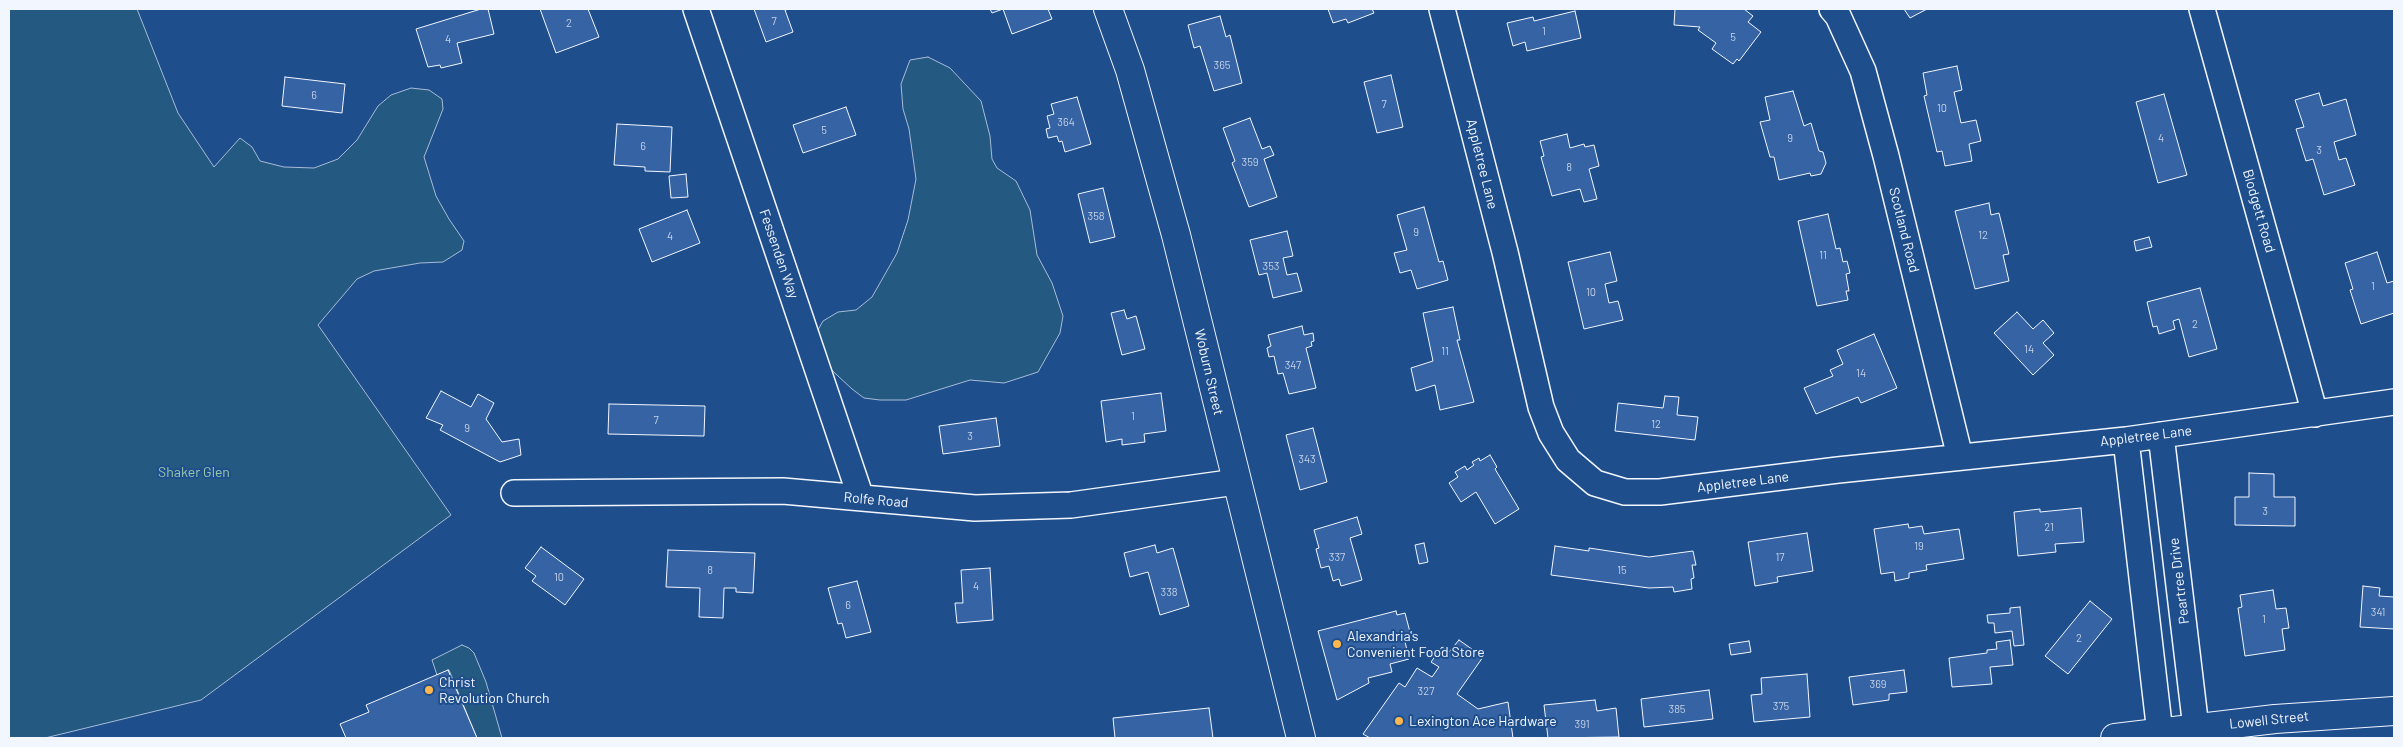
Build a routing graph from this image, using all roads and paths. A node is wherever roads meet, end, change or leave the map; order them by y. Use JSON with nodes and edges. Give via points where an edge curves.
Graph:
{"nodes":[{"id":1,"x":696,"y":9,"type":"edge"},
{"id":2,"x":1108,"y":9,"type":"edge"},
{"id":3,"x":1442,"y":9,"type":"edge"},
{"id":4,"x":1832,"y":9,"type":"edge"},
{"id":5,"x":2202,"y":9,"type":"edge"},
{"id":6,"x":2394,"y":402,"type":"edge"},
{"id":7,"x":2315,"y":414,"type":"junction"},
{"id":8,"x":2161,"y":434,"type":"junction"},
{"id":9,"x":2126,"y":440,"type":"junction"},
{"id":10,"x":1960,"y":457,"type":"junction"},
{"id":11,"x":1236,"y":482,"type":"junction"},
{"id":12,"x":514,"y":493,"type":"dead end"},
{"id":13,"x":861,"y":498,"type":"junction"},
{"id":14,"x":2394,"y":711,"type":"edge"},
{"id":15,"x":2196,"y":728,"type":"junction"},
{"id":16,"x":2160,"y":733,"type":"junction"},
{"id":17,"x":1301,"y":738,"type":"edge"},
{"id":18,"x":2115,"y":738,"type":"edge"}],
"edges":[{"from":1,"to":13,"type":"street","name":"Fessenden Way"},
{"from":2,"to":11,"type":"main road","name":"Woburn Street","via":[[1130,70],[1176,235]]},
{"from":3,"to":10,"type":"street","name":"Appletree Lane","via":[[1541,407],[1568,460],[1595,483],[1625,492],[1660,492]]},
{"from":4,"to":10,"type":"street","name":"Scotland Road","via":[[1863,72]]},
{"from":5,"to":7,"type":"street","name":"Blodgett Road"},
{"from":6,"to":7,"type":"street","name":"Appletree Lane"},
{"from":7,"to":8,"type":"street","name":"Appletree Lane"},
{"from":8,"to":9,"type":"street","name":"Appletree Lane"},
{"from":8,"to":15,"type":"street","name":"Peartree Drive"},
{"from":9,"to":10,"type":"street","name":"Appletree Lane"},
{"from":9,"to":16,"type":"street"},
{"from":11,"to":13,"type":"street","name":"Rolfe Road","via":[[1072,505],[975,508]]},
{"from":11,"to":17,"type":"main road","name":"Woburn Street"},
{"from":12,"to":13,"type":"street","name":"Rolfe Road","via":[[783,491]]},
{"from":14,"to":15,"type":"main road","name":"Lowell Street"},
{"from":15,"to":16,"type":"main road","name":"Lowell Street"},
{"from":16,"to":18,"type":"main road","name":"Lowell Street"}]}
